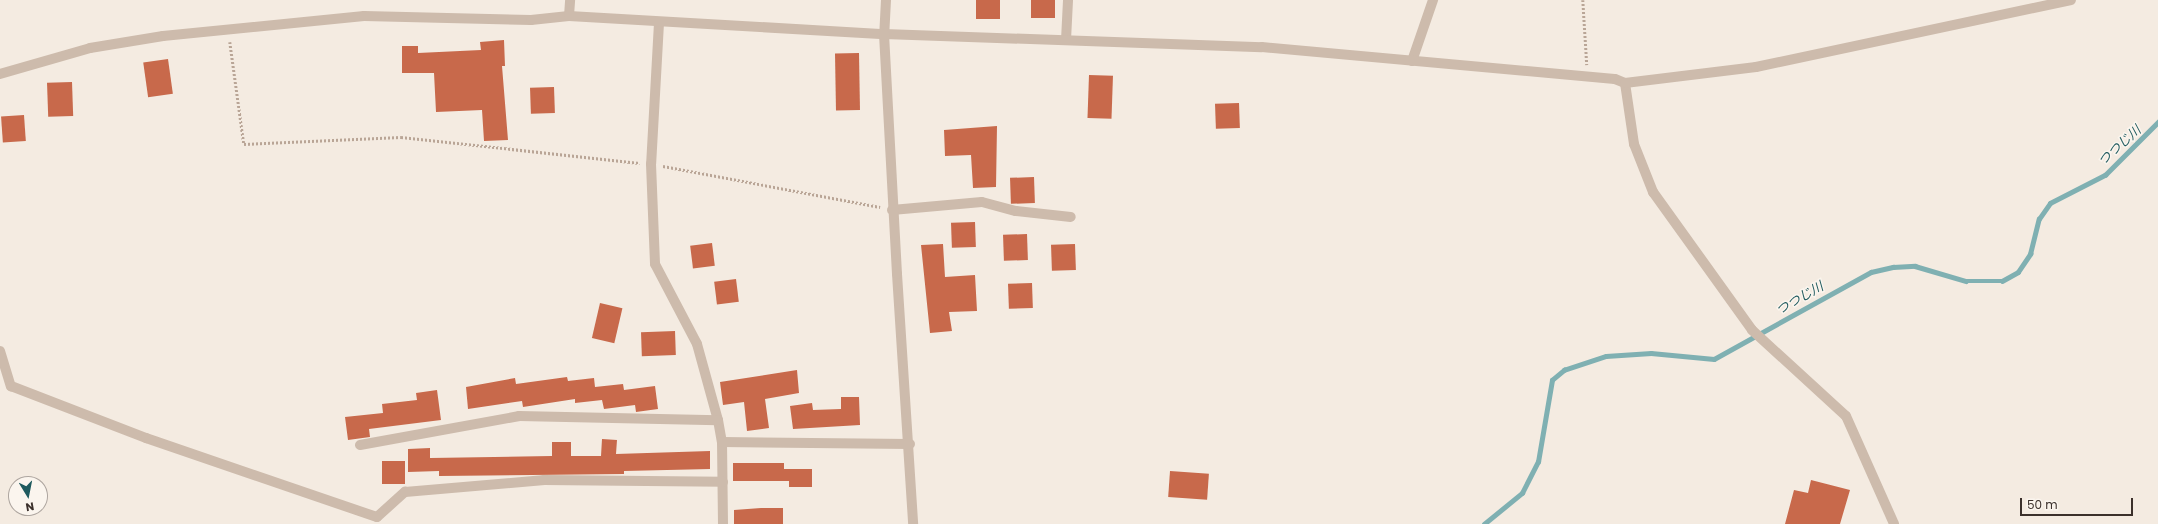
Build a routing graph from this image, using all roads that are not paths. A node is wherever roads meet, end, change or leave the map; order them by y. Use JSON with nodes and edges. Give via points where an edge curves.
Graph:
{"nodes":[{"id":1,"x":570,"y":0,"type":"edge"},
{"id":2,"x":886,"y":0,"type":"edge"},
{"id":3,"x":1068,"y":0,"type":"edge"},
{"id":4,"x":1433,"y":0,"type":"edge"},
{"id":5,"x":2071,"y":0,"type":"edge"},
{"id":6,"x":569,"y":16,"type":"junction"},
{"id":7,"x":659,"y":23,"type":"junction"},
{"id":8,"x":884,"y":34,"type":"junction"},
{"id":9,"x":1066,"y":40,"type":"junction"},
{"id":10,"x":1412,"y":61,"type":"junction"},
{"id":11,"x":0,"y":74,"type":"edge"},
{"id":12,"x":1625,"y":83,"type":"junction"},
{"id":13,"x":892,"y":210,"type":"junction"},
{"id":14,"x":1071,"y":217,"type":"dead end"},
{"id":15,"x":0,"y":351,"type":"edge"},
{"id":16,"x":718,"y":420,"type":"junction"},
{"id":17,"x":722,"y":442,"type":"junction"},
{"id":18,"x":910,"y":444,"type":"junction"},
{"id":19,"x":360,"y":445,"type":"dead end"},
{"id":20,"x":723,"y":482,"type":"junction"},
{"id":21,"x":723,"y":524,"type":"edge"},
{"id":22,"x":914,"y":524,"type":"edge"},
{"id":23,"x":1894,"y":524,"type":"edge"}],
"edges":[{"from":1,"to":6,"type":"street"},
{"from":2,"to":8,"type":"street"},
{"from":3,"to":9,"type":"street"},
{"from":4,"to":10,"type":"street"},
{"from":5,"to":12,"type":"street","via":[[1756,67]]},
{"from":6,"to":7,"type":"street"},
{"from":6,"to":11,"type":"street","via":[[531,20],[364,16],[90,48]]},
{"from":7,"to":8,"type":"street"},
{"from":7,"to":16,"type":"street","via":[[651,164],[655,264],[697,344]]},
{"from":8,"to":9,"type":"street"},
{"from":8,"to":13,"type":"street"},
{"from":9,"to":10,"type":"street","via":[[1262,47]]},
{"from":10,"to":12,"type":"street","via":[[1615,79]]},
{"from":12,"to":23,"type":"street","via":[[1634,144],[1653,192],[1752,330],[1846,416]]},
{"from":13,"to":14,"type":"street","via":[[982,202],[1016,211]]},
{"from":13,"to":18,"type":"street"},
{"from":15,"to":20,"type":"street","via":[[11,386],[146,438],[377,517],[405,492],[544,480]]},
{"from":16,"to":17,"type":"street"},
{"from":16,"to":19,"type":"street","via":[[519,416]]},
{"from":17,"to":18,"type":"street"},
{"from":17,"to":20,"type":"street"},
{"from":18,"to":22,"type":"street"},
{"from":20,"to":21,"type":"street"}]}
